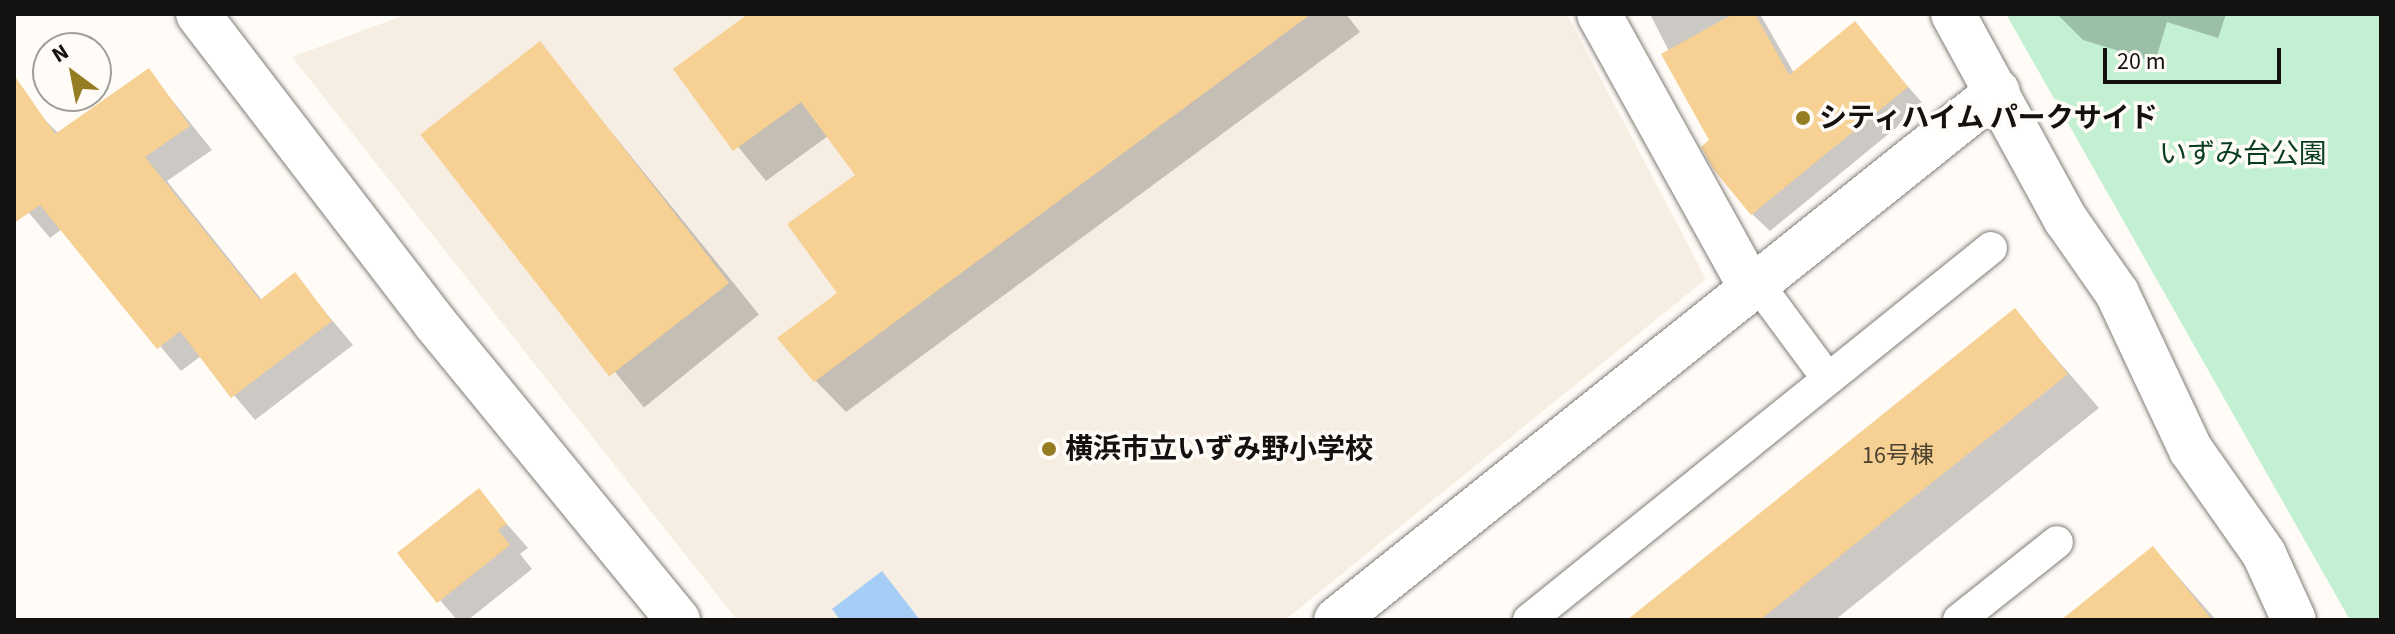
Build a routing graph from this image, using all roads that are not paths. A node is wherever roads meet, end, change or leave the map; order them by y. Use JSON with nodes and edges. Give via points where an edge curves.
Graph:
{"nodes":[{"id":1,"x":198,"y":14,"type":"edge"},
{"id":2,"x":1599,"y":14,"type":"edge"},
{"id":3,"x":1953,"y":14,"type":"edge"},
{"id":4,"x":1998,"y":91,"type":"junction"},
{"id":5,"x":1991,"y":248,"type":"dead end"},
{"id":6,"x":1754,"y":285,"type":"junction"},
{"id":7,"x":1828,"y":379,"type":"junction"},
{"id":8,"x":2057,"y":542,"type":"dead end"},
{"id":9,"x":678,"y":620,"type":"edge"},
{"id":10,"x":1336,"y":620,"type":"edge"},
{"id":11,"x":1529,"y":620,"type":"edge"},
{"id":12,"x":1959,"y":620,"type":"edge"},
{"id":13,"x":2294,"y":620,"type":"edge"}],
"edges":[{"from":1,"to":9,"type":"street","via":[[435,323]]},
{"from":2,"to":6,"type":"street"},
{"from":3,"to":4,"type":"street"},
{"from":4,"to":6,"type":"street"},
{"from":4,"to":13,"type":"street","via":[[2066,220],[2117,293],[2191,450],[2264,554]]},
{"from":5,"to":7,"type":"lane"},
{"from":6,"to":7,"type":"lane"},
{"from":6,"to":10,"type":"street"},
{"from":7,"to":11,"type":"lane"},
{"from":8,"to":12,"type":"lane"}]}
